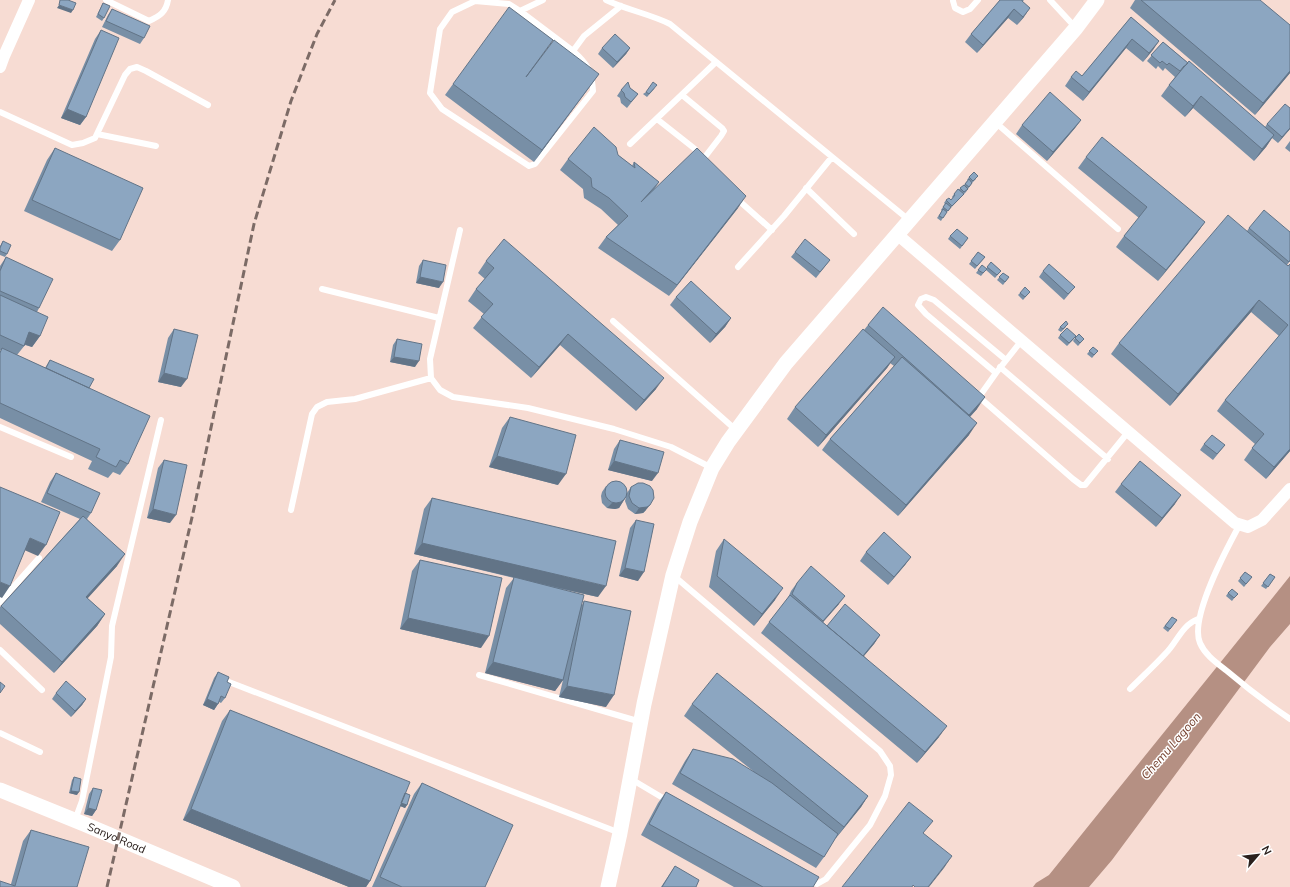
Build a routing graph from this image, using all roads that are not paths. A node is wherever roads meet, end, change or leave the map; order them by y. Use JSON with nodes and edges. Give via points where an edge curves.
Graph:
{"nodes":[{"id":1,"x":29,"y":0,"type":"edge"},
{"id":2,"x":106,"y":0,"type":"edge"},
{"id":3,"x":168,"y":0,"type":"edge"},
{"id":4,"x":543,"y":0,"type":"edge"},
{"id":5,"x":606,"y":0,"type":"edge"},
{"id":6,"x":954,"y":0,"type":"edge"},
{"id":7,"x":978,"y":0,"type":"edge"},
{"id":8,"x":1050,"y":0,"type":"edge"},
{"id":9,"x":1093,"y":1,"type":"edge"},
{"id":10,"x":621,"y":6,"type":"junction"},
{"id":11,"x":520,"y":11,"type":"junction"},
{"id":12,"x":1076,"y":28,"type":"junction"},
{"id":13,"x":573,"y":51,"type":"junction"},
{"id":14,"x":1,"y":59,"type":"edge"},
{"id":15,"x":716,"y":62,"type":"junction"},
{"id":16,"x":682,"y":95,"type":"junction"},
{"id":17,"x":208,"y":105,"type":"dead end"},
{"id":18,"x":0,"y":112,"type":"edge"},
{"id":19,"x":657,"y":119,"type":"junction"},
{"id":20,"x":995,"y":122,"type":"junction"},
{"id":21,"x":97,"y":134,"type":"junction"},
{"id":22,"x":630,"y":144,"type":"dead end"},
{"id":23,"x":156,"y":146,"type":"dead end"},
{"id":24,"x":832,"y":157,"type":"junction"},
{"id":25,"x":699,"y":164,"type":"junction"},
{"id":26,"x":705,"y":169,"type":"edge"},
{"id":27,"x":806,"y":188,"type":"junction"},
{"id":28,"x":733,"y":195,"type":"edge"},
{"id":29,"x":910,"y":222,"type":"junction"},
{"id":30,"x":1118,"y":229,"type":"dead end"},
{"id":31,"x":460,"y":230,"type":"dead end"},
{"id":32,"x":772,"y":230,"type":"junction"},
{"id":33,"x":854,"y":234,"type":"dead end"},
{"id":34,"x":898,"y":235,"type":"junction"},
{"id":35,"x":738,"y":267,"type":"dead end"},
{"id":36,"x":322,"y":289,"type":"dead end"},
{"id":37,"x":439,"y":318,"type":"junction"},
{"id":38,"x":613,"y":321,"type":"dead end"},
{"id":39,"x":1022,"y":340,"type":"junction"},
{"id":40,"x":1006,"y":360,"type":"junction"},
{"id":41,"x":998,"y":370,"type":"junction"},
{"id":42,"x":431,"y":378,"type":"junction"},
{"id":43,"x":973,"y":392,"type":"edge"},
{"id":44,"x":978,"y":397,"type":"junction"},
{"id":45,"x":161,"y":420,"type":"dead end"},
{"id":46,"x":0,"y":427,"type":"edge"},
{"id":47,"x":737,"y":430,"type":"junction"},
{"id":48,"x":1129,"y":431,"type":"junction"},
{"id":49,"x":71,"y":457,"type":"dead end"},
{"id":50,"x":1108,"y":459,"type":"junction"},
{"id":51,"x":712,"y":468,"type":"junction"},
{"id":52,"x":1290,"y":489,"type":"edge"},
{"id":53,"x":291,"y":510,"type":"dead end"},
{"id":54,"x":1240,"y":524,"type":"junction"},
{"id":55,"x":39,"y":558,"type":"dead end"},
{"id":56,"x":673,"y":575,"type":"junction"},
{"id":57,"x":0,"y":602,"type":"edge"},
{"id":58,"x":1198,"y":619,"type":"junction"},
{"id":59,"x":0,"y":650,"type":"edge"},
{"id":60,"x":479,"y":675,"type":"dead end"},
{"id":61,"x":229,"y":682,"type":"edge"},
{"id":62,"x":1130,"y":689,"type":"dead end"},
{"id":63,"x":42,"y":690,"type":"dead end"},
{"id":64,"x":1290,"y":719,"type":"edge"},
{"id":65,"x":641,"y":722,"type":"junction"},
{"id":66,"x":0,"y":733,"type":"edge"},
{"id":67,"x":40,"y":752,"type":"dead end"},
{"id":68,"x":630,"y":778,"type":"junction"},
{"id":69,"x":2,"y":792,"type":"edge"},
{"id":70,"x":671,"y":802,"type":"edge"},
{"id":71,"x":79,"y":822,"type":"junction"},
{"id":72,"x":620,"y":833,"type":"junction"},
{"id":73,"x":802,"y":879,"type":"edge"},
{"id":74,"x":234,"y":887,"type":"edge"},
{"id":75,"x":608,"y":887,"type":"edge"}],
"edges":[{"from":1,"to":14,"type":"street"},
{"from":2,"to":3,"type":"lane","via":[[149,21],[167,8]]},
{"from":4,"to":11,"type":"lane"},
{"from":5,"to":10,"type":"lane"},
{"from":6,"to":7,"type":"lane","via":[[955,8],[963,12],[970,9]]},
{"from":8,"to":12,"type":"lane"},
{"from":9,"to":12,"type":"street"},
{"from":10,"to":13,"type":"lane","via":[[584,36]]},
{"from":10,"to":15,"type":"lane","via":[[670,24]]},
{"from":11,"to":13,"type":"lane"},
{"from":11,"to":13,"type":"lane","via":[[509,4],[475,0],[452,12],[440,29],[430,86],[430,93],[442,109],[517,159],[529,166],[535,164],[593,91],[590,71]]},
{"from":12,"to":20,"type":"street"},
{"from":15,"to":16,"type":"lane"},
{"from":15,"to":24,"type":"lane"},
{"from":16,"to":19,"type":"lane"},
{"from":16,"to":25,"type":"lane","via":[[724,131]]},
{"from":17,"to":21,"type":"lane","via":[[137,67],[130,69],[125,75]]},
{"from":18,"to":21,"type":"lane","via":[[72,145],[95,138]]},
{"from":19,"to":22,"type":"lane"},
{"from":19,"to":25,"type":"lane","via":[[695,149]]},
{"from":20,"to":29,"type":"street"},
{"from":20,"to":30,"type":"lane"},
{"from":21,"to":23,"type":"lane"},
{"from":24,"to":27,"type":"lane"},
{"from":24,"to":29,"type":"lane"},
{"from":25,"to":26,"type":"lane"},
{"from":27,"to":32,"type":"lane"},
{"from":27,"to":33,"type":"lane"},
{"from":28,"to":32,"type":"lane"},
{"from":29,"to":34,"type":"street"},
{"from":31,"to":37,"type":"lane"},
{"from":32,"to":35,"type":"lane"},
{"from":34,"to":39,"type":"street"},
{"from":34,"to":47,"type":"street","via":[[786,363]]},
{"from":36,"to":37,"type":"lane"},
{"from":37,"to":42,"type":"lane","via":[[430,359]]},
{"from":38,"to":47,"type":"lane"},
{"from":39,"to":40,"type":"lane"},
{"from":39,"to":48,"type":"street"},
{"from":40,"to":41,"type":"lane"},
{"from":40,"to":41,"type":"lane","via":[[934,300],[926,297],[920,299],[918,305],[926,314]]},
{"from":41,"to":44,"type":"lane"},
{"from":41,"to":50,"type":"lane"},
{"from":42,"to":51,"type":"lane","via":[[440,390],[453,397],[528,408],[614,429],[671,447]]},
{"from":42,"to":53,"type":"lane","via":[[355,398],[327,402],[317,407],[312,414]]},
{"from":43,"to":44,"type":"lane"},
{"from":44,"to":50,"type":"lane","via":[[1081,485],[1085,485]]},
{"from":45,"to":71,"type":"lane","via":[[112,626],[111,657]]},
{"from":46,"to":49,"type":"lane"},
{"from":47,"to":51,"type":"street"},
{"from":48,"to":50,"type":"lane"},
{"from":48,"to":54,"type":"street","via":[[1235,523]]},
{"from":51,"to":56,"type":"street","via":[[690,522]]},
{"from":52,"to":54,"type":"street","via":[[1262,520],[1248,527]]},
{"from":54,"to":58,"type":"lane","via":[[1218,565]]},
{"from":55,"to":57,"type":"lane"},
{"from":56,"to":65,"type":"street"},
{"from":56,"to":73,"type":"lane","via":[[880,751],[890,766],[891,775],[885,796],[870,825],[826,879],[817,884]]},
{"from":58,"to":62,"type":"lane","via":[[1187,625],[1168,652]]},
{"from":58,"to":64,"type":"lane","via":[[1199,642],[1204,651],[1248,689]]},
{"from":59,"to":63,"type":"lane"},
{"from":60,"to":65,"type":"lane"},
{"from":61,"to":72,"type":"lane"},
{"from":65,"to":68,"type":"street"},
{"from":66,"to":67,"type":"lane"},
{"from":68,"to":70,"type":"lane"},
{"from":68,"to":72,"type":"street"},
{"from":69,"to":71,"type":"street","name":"Sanyo Road"},
{"from":71,"to":74,"type":"street","name":"Sanyo Road"},
{"from":72,"to":75,"type":"street"}]}
